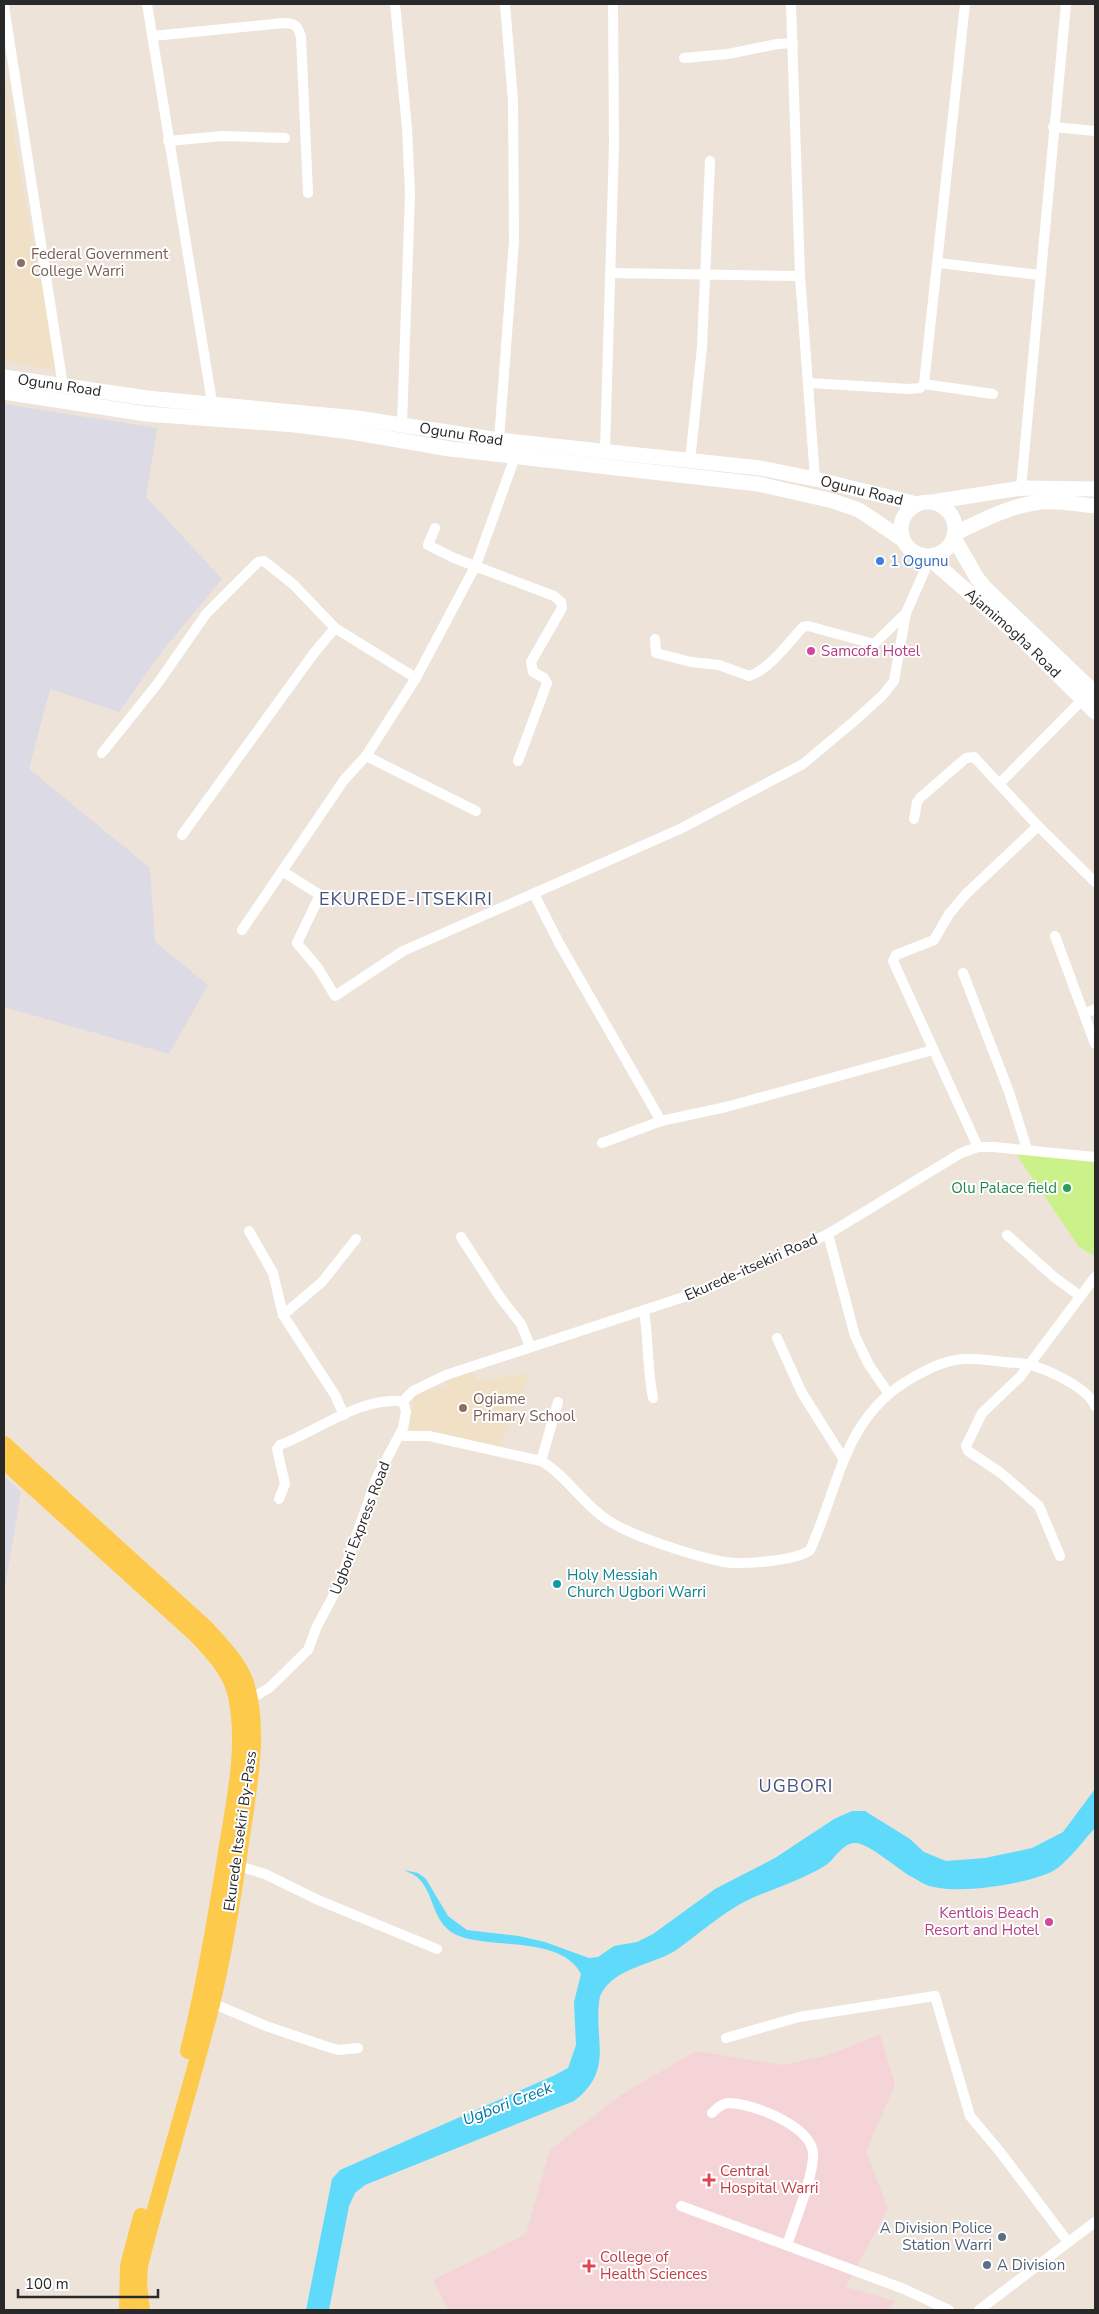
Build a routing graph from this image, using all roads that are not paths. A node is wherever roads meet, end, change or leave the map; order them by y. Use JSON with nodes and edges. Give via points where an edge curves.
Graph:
{"nodes":[{"id":1,"x":147,"y":4,"type":"edge"},
{"id":2,"x":396,"y":4,"type":"edge"},
{"id":3,"x":505,"y":4,"type":"edge"},
{"id":4,"x":613,"y":4,"type":"edge"},
{"id":5,"x":791,"y":4,"type":"edge"},
{"id":6,"x":965,"y":4,"type":"edge"},
{"id":7,"x":1066,"y":4,"type":"edge"},
{"id":8,"x":4,"y":6,"type":"edge"},
{"id":9,"x":152,"y":36,"type":"junction"},
{"id":10,"x":793,"y":43,"type":"junction"},
{"id":11,"x":684,"y":58,"type":"dead end"},
{"id":12,"x":1053,"y":127,"type":"junction"},
{"id":13,"x":1095,"y":130,"type":"edge"},
{"id":14,"x":285,"y":138,"type":"dead end"},
{"id":15,"x":168,"y":141,"type":"junction"},
{"id":16,"x":710,"y":161,"type":"dead end"},
{"id":17,"x":308,"y":193,"type":"dead end"},
{"id":18,"x":938,"y":263,"type":"junction"},
{"id":19,"x":610,"y":272,"type":"junction"},
{"id":20,"x":705,"y":275,"type":"junction"},
{"id":21,"x":1039,"y":275,"type":"junction"},
{"id":22,"x":800,"y":276,"type":"junction"},
{"id":23,"x":4,"y":377,"type":"edge"},
{"id":24,"x":810,"y":383,"type":"junction"},
{"id":25,"x":924,"y":384,"type":"junction"},
{"id":26,"x":63,"y":386,"type":"junction"},
{"id":27,"x":4,"y":392,"type":"edge"},
{"id":28,"x":993,"y":394,"type":"dead end"},
{"id":29,"x":212,"y":402,"type":"junction"},
{"id":30,"x":402,"y":425,"type":"junction"},
{"id":31,"x":499,"y":440,"type":"junction"},
{"id":32,"x":605,"y":450,"type":"junction"},
{"id":33,"x":562,"y":454,"type":"junction"},
{"id":34,"x":515,"y":457,"type":"junction"},
{"id":35,"x":690,"y":461,"type":"junction"},
{"id":36,"x":816,"y":479,"type":"junction"},
{"id":37,"x":1021,"y":488,"type":"junction"},
{"id":38,"x":1095,"y":489,"type":"edge"},
{"id":39,"x":932,"y":502,"type":"junction"},
{"id":40,"x":916,"y":504,"type":"junction"},
{"id":41,"x":1095,"y":506,"type":"edge"},
{"id":42,"x":435,"y":528,"type":"dead end"},
{"id":43,"x":955,"y":535,"type":"junction"},
{"id":44,"x":902,"y":539,"type":"junction"},
{"id":45,"x":926,"y":557,"type":"junction"},
{"id":46,"x":476,"y":565,"type":"junction"},
{"id":47,"x":906,"y":613,"type":"junction"},
{"id":48,"x":336,"y":628,"type":"junction"},
{"id":49,"x":654,"y":639,"type":"dead end"},
{"id":50,"x":416,"y":678,"type":"junction"},
{"id":51,"x":1089,"y":696,"type":"edge"},
{"id":52,"x":1095,"y":712,"type":"edge"},
{"id":53,"x":102,"y":753,"type":"dead end"},
{"id":54,"x":366,"y":756,"type":"junction"},
{"id":55,"x":518,"y":761,"type":"dead end"},
{"id":56,"x":1000,"y":784,"type":"junction"},
{"id":57,"x":476,"y":811,"type":"dead end"},
{"id":58,"x":914,"y":819,"type":"dead end"},
{"id":59,"x":1038,"y":826,"type":"junction"},
{"id":60,"x":182,"y":835,"type":"dead end"},
{"id":61,"x":282,"y":871,"type":"junction"},
{"id":62,"x":1095,"y":882,"type":"edge"},
{"id":63,"x":534,"y":894,"type":"junction"},
{"id":64,"x":242,"y":930,"type":"dead end"},
{"id":65,"x":1055,"y":936,"type":"dead end"},
{"id":66,"x":963,"y":973,"type":"dead end"},
{"id":67,"x":1095,"y":1009,"type":"edge"},
{"id":68,"x":1084,"y":1014,"type":"junction"},
{"id":69,"x":1095,"y":1044,"type":"edge"},
{"id":70,"x":933,"y":1050,"type":"junction"},
{"id":71,"x":661,"y":1121,"type":"junction"},
{"id":72,"x":602,"y":1142,"type":"dead end"},
{"id":73,"x":978,"y":1147,"type":"junction"},
{"id":74,"x":1027,"y":1149,"type":"junction"},
{"id":75,"x":1095,"y":1157,"type":"edge"},
{"id":76,"x":249,"y":1231,"type":"dead end"},
{"id":77,"x":828,"y":1234,"type":"junction"},
{"id":78,"x":1007,"y":1235,"type":"dead end"},
{"id":79,"x":461,"y":1237,"type":"dead end"},
{"id":80,"x":356,"y":1239,"type":"dead end"},
{"id":81,"x":1095,"y":1277,"type":"edge"},
{"id":82,"x":1080,"y":1296,"type":"junction"},
{"id":83,"x":644,"y":1312,"type":"junction"},
{"id":84,"x":283,"y":1315,"type":"junction"},
{"id":85,"x":777,"y":1338,"type":"dead end"},
{"id":86,"x":530,"y":1346,"type":"junction"},
{"id":87,"x":1032,"y":1364,"type":"junction"},
{"id":88,"x":889,"y":1394,"type":"junction"},
{"id":89,"x":653,"y":1398,"type":"dead end"},
{"id":90,"x":404,"y":1401,"type":"junction"},
{"id":91,"x":558,"y":1402,"type":"dead end"},
{"id":92,"x":1095,"y":1406,"type":"edge"},
{"id":93,"x":344,"y":1415,"type":"junction"},
{"id":94,"x":400,"y":1436,"type":"junction"},
{"id":95,"x":4,"y":1444,"type":"edge"},
{"id":96,"x":843,"y":1458,"type":"junction"},
{"id":97,"x":4,"y":1461,"type":"edge"},
{"id":98,"x":541,"y":1461,"type":"junction"},
{"id":99,"x":279,"y":1500,"type":"dead end"},
{"id":100,"x":1060,"y":1556,"type":"dead end"},
{"id":101,"x":243,"y":1702,"type":"junction"},
{"id":102,"x":238,"y":1866,"type":"junction"},
{"id":103,"x":437,"y":1949,"type":"dead end"},
{"id":104,"x":212,"y":2003,"type":"junction"},
{"id":105,"x":726,"y":2038,"type":"dead end"},
{"id":106,"x":358,"y":2048,"type":"dead end"},
{"id":107,"x":712,"y":2112,"type":"dead end"},
{"id":108,"x":681,"y":2206,"type":"dead end"},
{"id":109,"x":1095,"y":2222,"type":"edge"},
{"id":110,"x":1068,"y":2242,"type":"junction"},
{"id":111,"x":786,"y":2245,"type":"junction"},
{"id":112,"x":127,"y":2310,"type":"edge"},
{"id":113,"x":142,"y":2310,"type":"edge"},
{"id":114,"x":949,"y":2310,"type":"edge"},
{"id":115,"x":979,"y":2310,"type":"edge"}],
"edges":[{"from":1,"to":9,"type":"street"},
{"from":2,"to":30,"type":"street","via":[[410,194]]},
{"from":3,"to":31,"type":"street","via":[[513,101],[514,241]]},
{"from":4,"to":19,"type":"street","via":[[615,94]]},
{"from":5,"to":10,"type":"street"},
{"from":6,"to":18,"type":"street"},
{"from":7,"to":12,"type":"street"},
{"from":8,"to":26,"type":"street"},
{"from":9,"to":15,"type":"street"},
{"from":9,"to":17,"type":"street","via":[[284,23],[292,23],[298,28],[301,36]]},
{"from":10,"to":11,"type":"street"},
{"from":10,"to":22,"type":"street"},
{"from":12,"to":13,"type":"street"},
{"from":12,"to":21,"type":"street"},
{"from":14,"to":15,"type":"street","via":[[223,136]]},
{"from":15,"to":29,"type":"street"},
{"from":16,"to":20,"type":"street"},
{"from":18,"to":21,"type":"street"},
{"from":18,"to":25,"type":"street"},
{"from":19,"to":20,"type":"street"},
{"from":19,"to":32,"type":"street"},
{"from":20,"to":22,"type":"street"},
{"from":20,"to":35,"type":"street","via":[[702,347]]},
{"from":21,"to":37,"type":"street"},
{"from":22,"to":24,"type":"street"},
{"from":23,"to":26,"type":"main road","name":"Ogunu Road"},
{"from":24,"to":25,"type":"street","via":[[910,390]]},
{"from":24,"to":36,"type":"street"},
{"from":25,"to":28,"type":"street"},
{"from":26,"to":29,"type":"main road","name":"Ogunu Road","via":[[147,398]]},
{"from":27,"to":34,"type":"main road","name":"Ogunu Road","via":[[146,414],[351,432]]},
{"from":29,"to":30,"type":"main road","name":"Ogunu Road"},
{"from":30,"to":31,"type":"main road","name":"Ogunu Road"},
{"from":31,"to":33,"type":"main road","name":"Ogunu Road"},
{"from":32,"to":33,"type":"main road","name":"Ogunu Road"},
{"from":32,"to":35,"type":"main road","name":"Ogunu Road"},
{"from":33,"to":34,"type":"main road","name":"Ogunu Road"},
{"from":33,"to":44,"type":"main road","name":"Ogunu Road","via":[[767,486],[833,501],[859,510]]},
{"from":34,"to":46,"type":"street"},
{"from":35,"to":36,"type":"main road","name":"Ogunu Road","via":[[760,468]]},
{"from":36,"to":40,"type":"main road","name":"Ogunu Road"},
{"from":37,"to":38,"type":"main road"},
{"from":37,"to":39,"type":"main road"},
{"from":39,"to":40,"type":"main road"},
{"from":39,"to":43,"type":"main road","via":[[950,513],[955,522]]},
{"from":40,"to":44,"type":"main road","via":[[904,515]]},
{"from":41,"to":43,"type":"main road","via":[[1034,503],[996,514]]},
{"from":42,"to":46,"type":"street","via":[[428,545]]},
{"from":43,"to":45,"type":"main road","via":[[944,552]]},
{"from":43,"to":51,"type":"main road","name":"Ajamimogha Road","via":[[986,589]]},
{"from":44,"to":45,"type":"main road","via":[[911,550]]},
{"from":45,"to":47,"type":"street","via":[[925,570]]},
{"from":45,"to":51,"type":"main road","name":"Ajamimogha Road"},
{"from":46,"to":50,"type":"street"},
{"from":46,"to":55,"type":"street","via":[[554,596],[561,602],[562,608],[531,662],[532,672],[547,683]]},
{"from":47,"to":49,"type":"street","via":[[874,644],[803,627],[756,674],[749,676],[719,665],[668,658],[656,652]]},
{"from":47,"to":63,"type":"street","via":[[894,681],[864,712],[803,764],[680,829]]},
{"from":48,"to":50,"type":"street"},
{"from":48,"to":53,"type":"street","via":[[271,565],[264,560],[258,562],[206,614],[158,683]]},
{"from":48,"to":60,"type":"street","via":[[314,653]]},
{"from":50,"to":54,"type":"street"},
{"from":51,"to":52,"type":"main road","name":"Ajamimogha Road"},
{"from":51,"to":56,"type":"street"},
{"from":54,"to":57,"type":"street"},
{"from":54,"to":61,"type":"street","via":[[344,780]]},
{"from":56,"to":58,"type":"street","via":[[970,756],[921,797]]},
{"from":56,"to":59,"type":"street"},
{"from":59,"to":62,"type":"street"},
{"from":59,"to":70,"type":"street","via":[[966,894],[949,914],[934,940],[894,958],[898,976]]},
{"from":61,"to":63,"type":"street","via":[[320,895],[296,943],[318,968],[335,996],[403,951]]},
{"from":61,"to":64,"type":"street"},
{"from":63,"to":71,"type":"street"},
{"from":65,"to":68,"type":"street"},
{"from":66,"to":74,"type":"street","via":[[1009,1092]]},
{"from":67,"to":68,"type":"street"},
{"from":68,"to":69,"type":"street"},
{"from":70,"to":71,"type":"street","via":[[726,1107]]},
{"from":70,"to":73,"type":"street"},
{"from":71,"to":72,"type":"street"},
{"from":73,"to":74,"type":"street","name":"Ekurede-itsekiri Road"},
{"from":73,"to":77,"type":"street","name":"Ekurede-itsekiri Road","via":[[961,1153]]},
{"from":74,"to":75,"type":"street","name":"Ekurede-itsekiri Road"},
{"from":76,"to":84,"type":"street","via":[[273,1273]]},
{"from":77,"to":83,"type":"street","name":"Ekurede-itsekiri Road","via":[[702,1291]]},
{"from":77,"to":88,"type":"street","via":[[855,1336],[869,1365]]},
{"from":78,"to":82,"type":"street"},
{"from":79,"to":86,"type":"street","via":[[521,1324]]},
{"from":80,"to":84,"type":"street","via":[[322,1282]]},
{"from":81,"to":82,"type":"street"},
{"from":82,"to":87,"type":"street"},
{"from":83,"to":86,"type":"street","name":"Ekurede-itsekiri Road"},
{"from":83,"to":89,"type":"street"},
{"from":84,"to":93,"type":"street","via":[[335,1395]]},
{"from":85,"to":96,"type":"street","via":[[802,1393]]},
{"from":86,"to":90,"type":"street","name":"Ekurede-itsekiri Road","via":[[446,1375],[413,1391]]},
{"from":87,"to":88,"type":"street","via":[[963,1359],[936,1364]]},
{"from":87,"to":92,"type":"street","via":[[1079,1388]]},
{"from":87,"to":100,"type":"street","via":[[982,1413],[966,1446],[968,1451],[1006,1477],[1039,1506]]},
{"from":88,"to":96,"type":"street","via":[[860,1425]]},
{"from":90,"to":93,"type":"street","via":[[386,1400]]},
{"from":90,"to":94,"type":"street","name":"Ugbori Express Road","via":[[405,1421]]},
{"from":91,"to":98,"type":"street"},
{"from":93,"to":99,"type":"street","via":[[280,1445],[277,1449],[285,1484]]},
{"from":94,"to":98,"type":"street","via":[[429,1436]]},
{"from":94,"to":101,"type":"street","name":"Ugbori Express Road","via":[[377,1477],[339,1585],[308,1650],[269,1688]]},
{"from":95,"to":101,"type":"main road","name":"Ekurede Itsekiri By-Pass","via":[[206,1628],[234,1659],[245,1682]]},
{"from":96,"to":98,"type":"street","via":[[814,1540],[805,1554],[726,1562],[620,1528],[597,1513],[551,1466]]},
{"from":97,"to":101,"type":"main road","name":"Ekurede Itsekiri By-Pass","via":[[220,1660]]},
{"from":101,"to":102,"type":"main road","name":"Ekurede Itsekiri By-Pass","via":[[252,1732],[251,1771]]},
{"from":101,"to":112,"type":"main road","name":"Ekurede Itsekiri By-Pass","via":[[239,1755],[214,1930],[191,2038],[128,2266]]},
{"from":102,"to":103,"type":"street","via":[[265,1874],[318,1900]]},
{"from":102,"to":104,"type":"main road","name":"Ekurede Itsekiri By-Pass"},
{"from":104,"to":106,"type":"street","via":[[266,2026],[338,2050]]},
{"from":104,"to":113,"type":"main road","name":"Ekurede Itsekiri By-Pass","via":[[140,2266]]},
{"from":105,"to":110,"type":"street","via":[[799,2017],[934,1996],[970,2116]]},
{"from":107,"to":111,"type":"street","via":[[727,2103],[744,2106],[786,2120],[800,2129],[809,2141],[813,2152],[812,2168]]},
{"from":108,"to":111,"type":"street"},
{"from":109,"to":110,"type":"street"},
{"from":110,"to":115,"type":"street"},
{"from":111,"to":114,"type":"street","via":[[904,2289]]}]}
